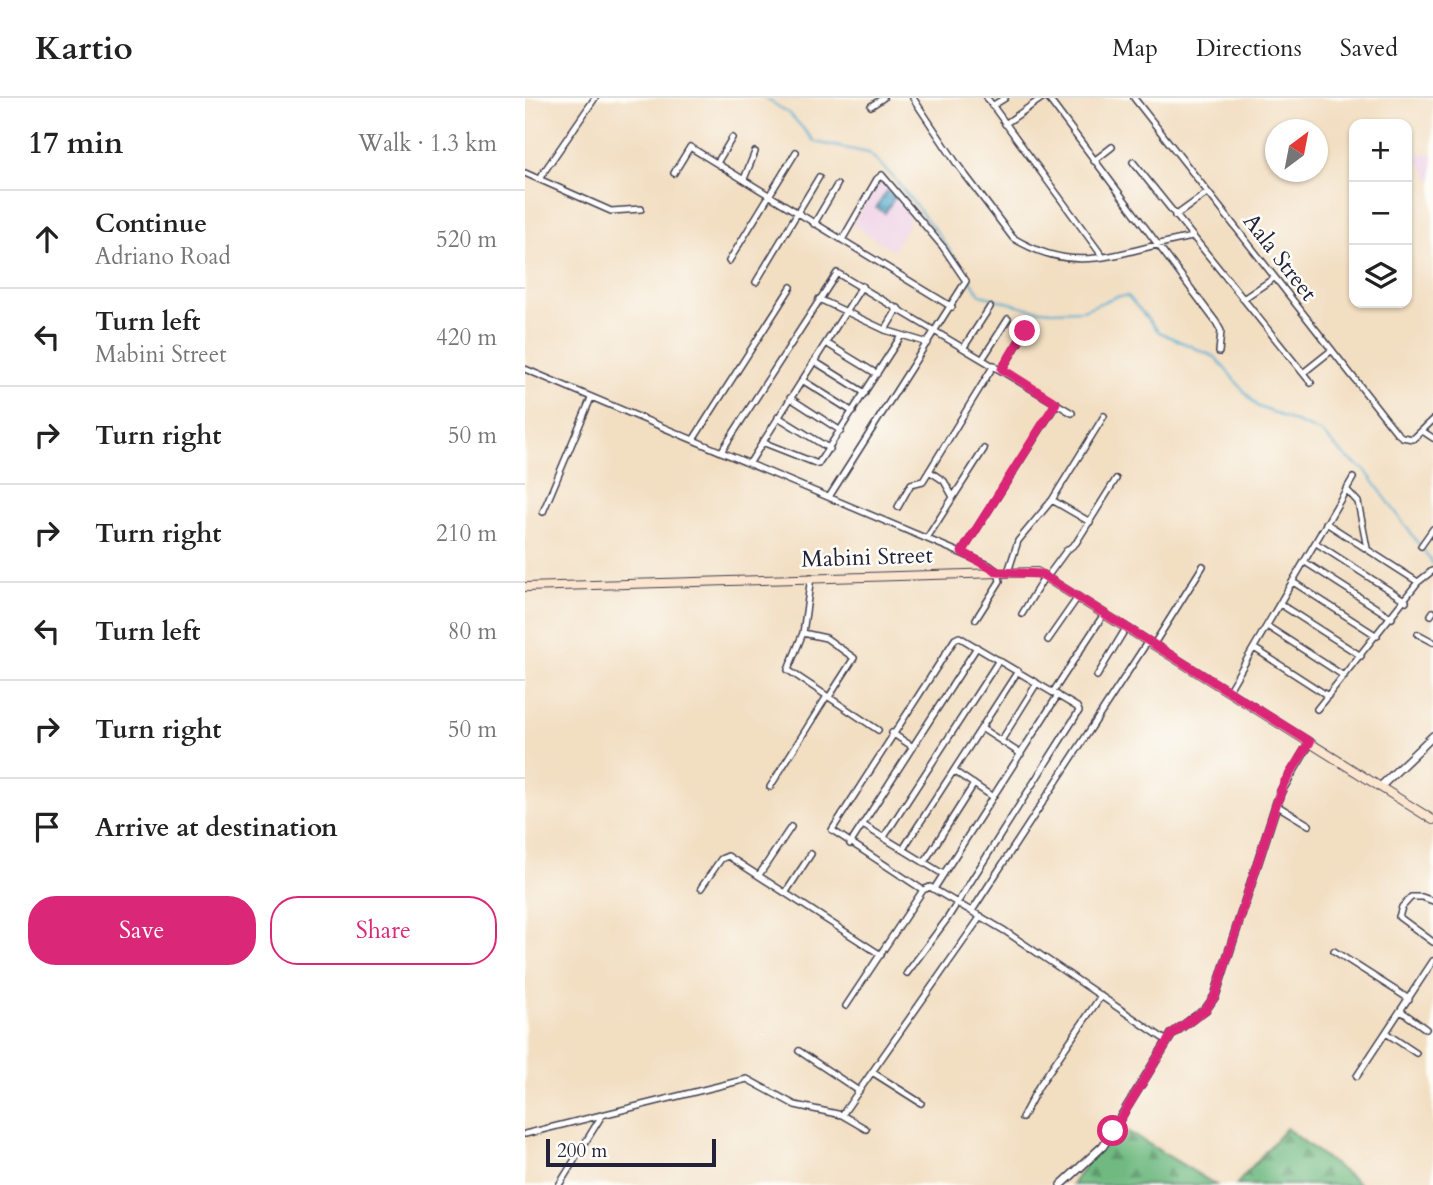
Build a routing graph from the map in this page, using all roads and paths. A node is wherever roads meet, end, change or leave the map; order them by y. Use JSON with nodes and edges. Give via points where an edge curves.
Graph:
{"nodes":[{"id":1,"x":595,"y":98,"type":"edge"},
{"id":2,"x":883,"y":98,"type":"edge"},
{"id":3,"x":913,"y":98,"type":"edge"},
{"id":4,"x":987,"y":98,"type":"edge"},
{"id":5,"x":1005,"y":98,"type":"edge"},
{"id":6,"x":1042,"y":98,"type":"edge"},
{"id":7,"x":1048,"y":98,"type":"edge"},
{"id":8,"x":1134,"y":98,"type":"edge"},
{"id":9,"x":871,"y":106,"type":"dead end"},
{"id":10,"x":992,"y":106,"type":"junction"},
{"id":11,"x":1005,"y":124,"type":"junction"},
{"id":12,"x":732,"y":138,"type":"dead end"},
{"id":13,"x":1112,"y":147,"type":"dead end"},
{"id":14,"x":755,"y":152,"type":"dead end"},
{"id":15,"x":796,"y":152,"type":"dead end"},
{"id":16,"x":1094,"y":160,"type":"junction"},
{"id":17,"x":1133,"y":162,"type":"dead end"},
{"id":18,"x":717,"y":163,"type":"junction"},
{"id":19,"x":525,"y":173,"type":"edge"},
{"id":20,"x":674,"y":173,"type":"dead end"},
{"id":21,"x":819,"y":177,"type":"dead end"},
{"id":22,"x":539,"y":179,"type":"junction"},
{"id":23,"x":744,"y":179,"type":"junction"},
{"id":24,"x":837,"y":185,"type":"dead end"},
{"id":25,"x":1207,"y":193,"type":"junction"},
{"id":26,"x":769,"y":195,"type":"junction"},
{"id":27,"x":641,"y":209,"type":"dead end"},
{"id":28,"x":798,"y":213,"type":"junction"},
{"id":29,"x":1175,"y":216,"type":"junction"},
{"id":30,"x":814,"y":223,"type":"junction"},
{"id":31,"x":1193,"y":237,"type":"junction"},
{"id":32,"x":842,"y":240,"type":"junction"},
{"id":33,"x":1155,"y":243,"type":"junction"},
{"id":34,"x":1103,"y":257,"type":"junction"},
{"id":35,"x":729,"y":261,"type":"dead end"},
{"id":36,"x":1274,"y":278,"type":"junction"},
{"id":37,"x":756,"y":282,"type":"dead end"},
{"id":38,"x":862,"y":286,"type":"junction"},
{"id":39,"x":791,"y":287,"type":"dead end"},
{"id":40,"x":819,"y":299,"type":"junction"},
{"id":41,"x":1243,"y":299,"type":"junction"},
{"id":42,"x":990,"y":306,"type":"dead end"},
{"id":43,"x":952,"y":307,"type":"junction"},
{"id":44,"x":898,"y":308,"type":"junction"},
{"id":45,"x":845,"y":312,"type":"junction"},
{"id":46,"x":1008,"y":319,"type":"dead end"},
{"id":47,"x":885,"y":330,"type":"junction"},
{"id":48,"x":936,"y":330,"type":"junction"},
{"id":49,"x":1025,"y":331,"type":"dead end"},
{"id":50,"x":901,"y":336,"type":"junction"},
{"id":51,"x":826,"y":343,"type":"junction"},
{"id":52,"x":927,"y":343,"type":"junction"},
{"id":53,"x":964,"y":347,"type":"junction"},
{"id":54,"x":1332,"y":350,"type":"junction"},
{"id":55,"x":1219,"y":352,"type":"dead end"},
{"id":56,"x":983,"y":358,"type":"junction"},
{"id":57,"x":814,"y":361,"type":"junction"},
{"id":58,"x":994,"y":365,"type":"junction"},
{"id":59,"x":525,"y":369,"type":"edge"},
{"id":60,"x":1002,"y":369,"type":"junction"},
{"id":61,"x":1303,"y":373,"type":"junction"},
{"id":62,"x":877,"y":374,"type":"junction"},
{"id":63,"x":802,"y":380,"type":"junction"},
{"id":64,"x":1311,"y":383,"type":"dead end"},
{"id":65,"x":865,"y":393,"type":"junction"},
{"id":66,"x":591,"y":398,"type":"junction"},
{"id":67,"x":790,"y":398,"type":"junction"},
{"id":68,"x":1056,"y":403,"type":"junction"},
{"id":69,"x":853,"y":412,"type":"junction"},
{"id":70,"x":1072,"y":412,"type":"dead end"},
{"id":71,"x":778,"y":416,"type":"junction"},
{"id":72,"x":1104,"y":416,"type":"dead end"},
{"id":73,"x":1433,"y":420,"type":"edge"},
{"id":74,"x":841,"y":431,"type":"junction"},
{"id":75,"x":1424,"y":432,"type":"junction"},
{"id":76,"x":1433,"y":438,"type":"edge"},
{"id":77,"x":692,"y":440,"type":"junction"},
{"id":78,"x":762,"y":442,"type":"junction"},
{"id":79,"x":829,"y":449,"type":"junction"},
{"id":80,"x":985,"y":450,"type":"dead end"},
{"id":81,"x":721,"y":452,"type":"junction"},
{"id":82,"x":749,"y":464,"type":"junction"},
{"id":83,"x":929,"y":471,"type":"junction"},
{"id":84,"x":1353,"y":478,"type":"dead end"},
{"id":85,"x":1117,"y":479,"type":"dead end"},
{"id":86,"x":1346,"y":489,"type":"junction"},
{"id":87,"x":829,"y":497,"type":"junction"},
{"id":88,"x":953,"y":497,"type":"junction"},
{"id":89,"x":1052,"y":500,"type":"junction"},
{"id":90,"x":898,"y":508,"type":"dead end"},
{"id":91,"x":543,"y":512,"type":"dead end"},
{"id":92,"x":1090,"y":522,"type":"junction"},
{"id":93,"x":1326,"y":523,"type":"junction"},
{"id":94,"x":1433,"y":528,"type":"edge"},
{"id":95,"x":927,"y":538,"type":"junction"},
{"id":96,"x":1316,"y":543,"type":"junction"},
{"id":97,"x":1421,"y":546,"type":"dead end"},
{"id":98,"x":1367,"y":548,"type":"junction"},
{"id":99,"x":962,"y":552,"type":"junction"},
{"id":100,"x":1305,"y":562,"type":"junction"},
{"id":101,"x":1203,"y":566,"type":"dead end"},
{"id":102,"x":1432,"y":571,"type":"edge"},
{"id":103,"x":1003,"y":572,"type":"junction"},
{"id":104,"x":1046,"y":577,"type":"junction"},
{"id":105,"x":811,"y":578,"type":"junction"},
{"id":106,"x":1293,"y":582,"type":"junction"},
{"id":107,"x":1419,"y":582,"type":"junction"},
{"id":108,"x":525,"y":587,"type":"edge"},
{"id":109,"x":1078,"y":597,"type":"junction"},
{"id":110,"x":1406,"y":601,"type":"junction"},
{"id":111,"x":1280,"y":604,"type":"junction"},
{"id":112,"x":1022,"y":614,"type":"dead end"},
{"id":113,"x":1104,"y":614,"type":"junction"},
{"id":114,"x":1392,"y":618,"type":"junction"},
{"id":115,"x":975,"y":619,"type":"dead end"},
{"id":116,"x":1267,"y":626,"type":"junction"},
{"id":117,"x":1127,"y":627,"type":"junction"},
{"id":118,"x":803,"y":633,"type":"junction"},
{"id":119,"x":1418,"y":634,"type":"dead end"},
{"id":120,"x":1377,"y":636,"type":"junction"},
{"id":121,"x":1048,"y":640,"type":"dead end"},
{"id":122,"x":1151,"y":642,"type":"junction"},
{"id":123,"x":1433,"y":642,"type":"edge"},
{"id":124,"x":977,"y":647,"type":"junction"},
{"id":125,"x":1254,"y":649,"type":"junction"},
{"id":126,"x":1361,"y":656,"type":"junction"},
{"id":127,"x":999,"y":660,"type":"junction"},
{"id":128,"x":1018,"y":671,"type":"junction"},
{"id":129,"x":1097,"y":676,"type":"dead end"},
{"id":130,"x":1344,"y":676,"type":"junction"},
{"id":131,"x":1037,"y":683,"type":"junction"},
{"id":132,"x":1229,"y":690,"type":"junction"},
{"id":133,"x":1056,"y":694,"type":"junction"},
{"id":134,"x":1328,"y":696,"type":"junction"},
{"id":135,"x":828,"y":697,"type":"junction"},
{"id":136,"x":1317,"y":709,"type":"dead end"},
{"id":137,"x":981,"y":729,"type":"junction"},
{"id":138,"x":878,"y":730,"type":"dead end"},
{"id":139,"x":892,"y":733,"type":"junction"},
{"id":140,"x":1001,"y":741,"type":"junction"},
{"id":141,"x":1431,"y":741,"type":"edge"},
{"id":142,"x":1310,"y":742,"type":"junction"},
{"id":143,"x":913,"y":747,"type":"junction"},
{"id":144,"x":1021,"y":754,"type":"junction"},
{"id":145,"x":954,"y":771,"type":"junction"},
{"id":146,"x":974,"y":784,"type":"junction"},
{"id":147,"x":770,"y":787,"type":"dead end"},
{"id":148,"x":1380,"y":787,"type":"junction"},
{"id":149,"x":993,"y":797,"type":"junction"},
{"id":150,"x":1276,"y":805,"type":"junction"},
{"id":151,"x":1433,"y":820,"type":"edge"},
{"id":152,"x":863,"y":825,"type":"junction"},
{"id":153,"x":1309,"y":825,"type":"dead end"},
{"id":154,"x":791,"y":827,"type":"dead end"},
{"id":155,"x":884,"y":837,"type":"junction"},
{"id":156,"x":851,"y":844,"type":"junction"},
{"id":157,"x":903,"y":849,"type":"junction"},
{"id":158,"x":811,"y":854,"type":"dead end"},
{"id":159,"x":925,"y":861,"type":"junction"},
{"id":160,"x":943,"y":874,"type":"junction"},
{"id":161,"x":759,"y":875,"type":"junction"},
{"id":162,"x":701,"y":888,"type":"dead end"},
{"id":163,"x":934,"y":889,"type":"junction"},
{"id":164,"x":923,"y":890,"type":"junction"},
{"id":165,"x":786,"y":892,"type":"junction"},
{"id":166,"x":1433,"y":901,"type":"edge"},
{"id":167,"x":957,"y":903,"type":"junction"},
{"id":168,"x":972,"y":911,"type":"junction"},
{"id":169,"x":981,"y":916,"type":"junction"},
{"id":170,"x":1433,"y":942,"type":"edge"},
{"id":171,"x":1334,"y":951,"type":"dead end"},
{"id":172,"x":881,"y":955,"type":"junction"},
{"id":173,"x":1433,"y":961,"type":"edge"},
{"id":174,"x":907,"y":973,"type":"dead end"},
{"id":175,"x":1101,"y":996,"type":"junction"},
{"id":176,"x":1409,"y":999,"type":"junction"},
{"id":177,"x":846,"y":1006,"type":"dead end"},
{"id":178,"x":1401,"y":1011,"type":"junction"},
{"id":179,"x":1426,"y":1029,"type":"dead end"},
{"id":180,"x":1386,"y":1033,"type":"junction"},
{"id":181,"x":1167,"y":1041,"type":"junction"},
{"id":182,"x":799,"y":1051,"type":"dead end"},
{"id":183,"x":1416,"y":1053,"type":"dead end"},
{"id":184,"x":872,"y":1072,"type":"junction"},
{"id":185,"x":1357,"y":1076,"type":"dead end"},
{"id":186,"x":859,"y":1091,"type":"junction"},
{"id":187,"x":921,"y":1103,"type":"dead end"},
{"id":188,"x":842,"y":1115,"type":"junction"},
{"id":189,"x":601,"y":1116,"type":"junction"},
{"id":190,"x":1022,"y":1118,"type":"dead end"},
{"id":191,"x":866,"y":1129,"type":"dead end"},
{"id":192,"x":525,"y":1134,"type":"edge"},
{"id":193,"x":559,"y":1185,"type":"edge"},
{"id":194,"x":1061,"y":1185,"type":"edge"}],
"edges":[{"from":1,"to":22,"type":"street"},
{"from":2,"to":9,"type":"street"},
{"from":3,"to":34,"type":"street","via":[[1013,238],[1067,261]]},
{"from":4,"to":10,"type":"street"},
{"from":5,"to":10,"type":"street"},
{"from":6,"to":11,"type":"street"},
{"from":7,"to":16,"type":"street"},
{"from":8,"to":25,"type":"street","name":"Aala Street"},
{"from":10,"to":11,"type":"street"},
{"from":11,"to":34,"type":"street"},
{"from":12,"to":18,"type":"street"},
{"from":13,"to":16,"type":"street"},
{"from":14,"to":23,"type":"street"},
{"from":15,"to":26,"type":"street"},
{"from":16,"to":33,"type":"street"},
{"from":17,"to":29,"type":"street"},
{"from":18,"to":20,"type":"street","via":[[690,147]]},
{"from":18,"to":23,"type":"street"},
{"from":19,"to":22,"type":"street"},
{"from":21,"to":28,"type":"street"},
{"from":22,"to":27,"type":"street","via":[[611,211]]},
{"from":23,"to":26,"type":"street"},
{"from":24,"to":30,"type":"street"},
{"from":25,"to":29,"type":"street"},
{"from":25,"to":36,"type":"street","name":"Aala Street"},
{"from":26,"to":28,"type":"street"},
{"from":26,"to":35,"type":"street"},
{"from":28,"to":30,"type":"street"},
{"from":28,"to":37,"type":"street"},
{"from":29,"to":31,"type":"street"},
{"from":30,"to":32,"type":"street"},
{"from":31,"to":33,"type":"street"},
{"from":31,"to":41,"type":"street"},
{"from":32,"to":43,"type":"street"},
{"from":32,"to":43,"type":"street","via":[[877,179],[885,177],[966,281]]},
{"from":33,"to":34,"type":"street"},
{"from":33,"to":55,"type":"street","via":[[1219,325]]},
{"from":36,"to":41,"type":"street"},
{"from":36,"to":54,"type":"street","name":"Aala Street"},
{"from":38,"to":40,"type":"street","via":[[837,273]]},
{"from":38,"to":44,"type":"street"},
{"from":38,"to":45,"type":"street"},
{"from":39,"to":77,"type":"street"},
{"from":40,"to":45,"type":"street"},
{"from":40,"to":81,"type":"street"},
{"from":41,"to":61,"type":"street"},
{"from":42,"to":53,"type":"street"},
{"from":43,"to":48,"type":"street"},
{"from":44,"to":47,"type":"street"},
{"from":44,"to":48,"type":"street"},
{"from":45,"to":47,"type":"street"},
{"from":45,"to":51,"type":"street"},
{"from":46,"to":56,"type":"street"},
{"from":47,"to":50,"type":"street"},
{"from":48,"to":52,"type":"street"},
{"from":48,"to":53,"type":"street"},
{"from":49,"to":60,"type":"street"},
{"from":50,"to":52,"type":"street"},
{"from":50,"to":62,"type":"street"},
{"from":51,"to":57,"type":"street"},
{"from":51,"to":62,"type":"street"},
{"from":52,"to":87,"type":"street"},
{"from":53,"to":56,"type":"street"},
{"from":54,"to":61,"type":"street"},
{"from":54,"to":75,"type":"street","name":"Aala Street","via":[[1402,438],[1413,439]]},
{"from":56,"to":58,"type":"street"},
{"from":57,"to":63,"type":"street"},
{"from":57,"to":65,"type":"street"},
{"from":58,"to":60,"type":"street"},
{"from":58,"to":83,"type":"street"},
{"from":59,"to":66,"type":"street"},
{"from":60,"to":68,"type":"street"},
{"from":61,"to":64,"type":"street"},
{"from":62,"to":65,"type":"street"},
{"from":63,"to":67,"type":"street"},
{"from":63,"to":69,"type":"street"},
{"from":65,"to":69,"type":"street"},
{"from":66,"to":77,"type":"street"},
{"from":66,"to":91,"type":"street"},
{"from":67,"to":71,"type":"street"},
{"from":67,"to":74,"type":"street"},
{"from":68,"to":70,"type":"street"},
{"from":68,"to":99,"type":"street"},
{"from":69,"to":74,"type":"street"},
{"from":71,"to":78,"type":"street"},
{"from":71,"to":79,"type":"street"},
{"from":72,"to":89,"type":"street"},
{"from":73,"to":75,"type":"street"},
{"from":74,"to":79,"type":"street"},
{"from":75,"to":76,"type":"street"},
{"from":77,"to":81,"type":"street"},
{"from":78,"to":79,"type":"street","via":[[816,464]]},
{"from":78,"to":82,"type":"street"},
{"from":80,"to":88,"type":"street"},
{"from":81,"to":82,"type":"street"},
{"from":82,"to":87,"type":"street"},
{"from":83,"to":88,"type":"street","via":[[944,481]]},
{"from":83,"to":90,"type":"street","via":[[923,481],[911,484]]},
{"from":84,"to":86,"type":"street"},
{"from":85,"to":92,"type":"street"},
{"from":86,"to":93,"type":"street"},
{"from":86,"to":98,"type":"street","via":[[1358,502]]},
{"from":87,"to":95,"type":"street"},
{"from":88,"to":95,"type":"street"},
{"from":89,"to":92,"type":"street"},
{"from":89,"to":103,"type":"street","via":[[1018,541]]},
{"from":92,"to":104,"type":"street"},
{"from":93,"to":96,"type":"street"},
{"from":93,"to":98,"type":"street"},
{"from":94,"to":97,"type":"street"},
{"from":95,"to":99,"type":"street"},
{"from":96,"to":100,"type":"street"},
{"from":96,"to":110,"type":"street"},
{"from":98,"to":107,"type":"street"},
{"from":99,"to":103,"type":"street"},
{"from":100,"to":106,"type":"street"},
{"from":100,"to":114,"type":"street"},
{"from":101,"to":122,"type":"street"},
{"from":102,"to":107,"type":"street"},
{"from":103,"to":104,"type":"main road","name":"Mabini Street","via":[[1033,571]]},
{"from":103,"to":105,"type":"main road","name":"Mabini Street"},
{"from":103,"to":115,"type":"street"},
{"from":104,"to":109,"type":"main road","name":"Mabini Street"},
{"from":104,"to":112,"type":"street"},
{"from":105,"to":108,"type":"main road","name":"Mabini Street"},
{"from":105,"to":118,"type":"street"},
{"from":106,"to":111,"type":"street"},
{"from":106,"to":120,"type":"street"},
{"from":107,"to":110,"type":"street"},
{"from":109,"to":113,"type":"main road","name":"Mabini Street"},
{"from":109,"to":121,"type":"street"},
{"from":110,"to":114,"type":"street"},
{"from":111,"to":116,"type":"street"},
{"from":111,"to":126,"type":"street"},
{"from":113,"to":117,"type":"main road","name":"Mabini Street"},
{"from":113,"to":133,"type":"street"},
{"from":114,"to":120,"type":"street"},
{"from":116,"to":125,"type":"street"},
{"from":116,"to":130,"type":"street"},
{"from":117,"to":122,"type":"main road","name":"Mabini Street"},
{"from":117,"to":129,"type":"street"},
{"from":118,"to":135,"type":"street","via":[[788,670]]},
{"from":118,"to":135,"type":"street","via":[[826,638],[854,658]]},
{"from":119,"to":123,"type":"street"},
{"from":120,"to":126,"type":"street"},
{"from":122,"to":132,"type":"main road","name":"Mabini Street"},
{"from":122,"to":168,"type":"street"},
{"from":124,"to":127,"type":"street"},
{"from":124,"to":139,"type":"street","via":[[955,638]]},
{"from":124,"to":143,"type":"street"},
{"from":125,"to":132,"type":"street"},
{"from":125,"to":134,"type":"street"},
{"from":126,"to":130,"type":"street"},
{"from":127,"to":128,"type":"street"},
{"from":127,"to":155,"type":"street"},
{"from":128,"to":131,"type":"street"},
{"from":128,"to":137,"type":"street"},
{"from":130,"to":134,"type":"street"},
{"from":131,"to":133,"type":"street"},
{"from":131,"to":140,"type":"street"},
{"from":132,"to":142,"type":"main road","name":"Mabini Street"},
{"from":133,"to":144,"type":"street"},
{"from":133,"to":167,"type":"street","via":[[1079,708],[1079,713]]},
{"from":134,"to":136,"type":"street"},
{"from":135,"to":138,"type":"street"},
{"from":135,"to":147,"type":"street"},
{"from":137,"to":140,"type":"street"},
{"from":137,"to":145,"type":"street"},
{"from":139,"to":143,"type":"street"},
{"from":139,"to":156,"type":"street","via":[[832,830]]},
{"from":140,"to":144,"type":"street"},
{"from":141,"to":148,"type":"street"},
{"from":142,"to":148,"type":"main road","name":"Mabini Street"},
{"from":142,"to":150,"type":"street"},
{"from":143,"to":152,"type":"street"},
{"from":144,"to":149,"type":"street"},
{"from":145,"to":146,"type":"street"},
{"from":145,"to":157,"type":"street"},
{"from":146,"to":149,"type":"street"},
{"from":146,"to":159,"type":"street"},
{"from":148,"to":151,"type":"main road","name":"Mabini Street"},
{"from":149,"to":160,"type":"street"},
{"from":150,"to":153,"type":"street"},
{"from":150,"to":181,"type":"street","via":[[1215,996]]},
{"from":152,"to":155,"type":"street"},
{"from":152,"to":156,"type":"street"},
{"from":154,"to":161,"type":"street"},
{"from":155,"to":157,"type":"street"},
{"from":156,"to":164,"type":"street"},
{"from":157,"to":159,"type":"street"},
{"from":158,"to":165,"type":"street"},
{"from":159,"to":160,"type":"street"},
{"from":160,"to":163,"type":"street"},
{"from":161,"to":162,"type":"street","via":[[726,856]]},
{"from":161,"to":165,"type":"street"},
{"from":163,"to":164,"type":"street"},
{"from":163,"to":167,"type":"street"},
{"from":164,"to":172,"type":"street"},
{"from":165,"to":172,"type":"street"},
{"from":166,"to":170,"type":"street","via":[[1411,897],[1399,917]]},
{"from":167,"to":168,"type":"street"},
{"from":167,"to":174,"type":"street"},
{"from":168,"to":169,"type":"street"},
{"from":169,"to":175,"type":"street"},
{"from":169,"to":184,"type":"street"},
{"from":171,"to":176,"type":"street"},
{"from":172,"to":177,"type":"street"},
{"from":173,"to":176,"type":"street"},
{"from":175,"to":181,"type":"street"},
{"from":175,"to":190,"type":"street"},
{"from":176,"to":178,"type":"street"},
{"from":178,"to":179,"type":"street"},
{"from":178,"to":180,"type":"street"},
{"from":180,"to":183,"type":"street"},
{"from":180,"to":185,"type":"street"},
{"from":181,"to":194,"type":"street","via":[[1103,1146]]},
{"from":182,"to":186,"type":"street"},
{"from":184,"to":186,"type":"street"},
{"from":184,"to":187,"type":"street"},
{"from":186,"to":188,"type":"street"},
{"from":188,"to":189,"type":"street","via":[[795,1105],[747,1079]]},
{"from":188,"to":191,"type":"street"},
{"from":189,"to":192,"type":"street"},
{"from":189,"to":193,"type":"street"}]}
